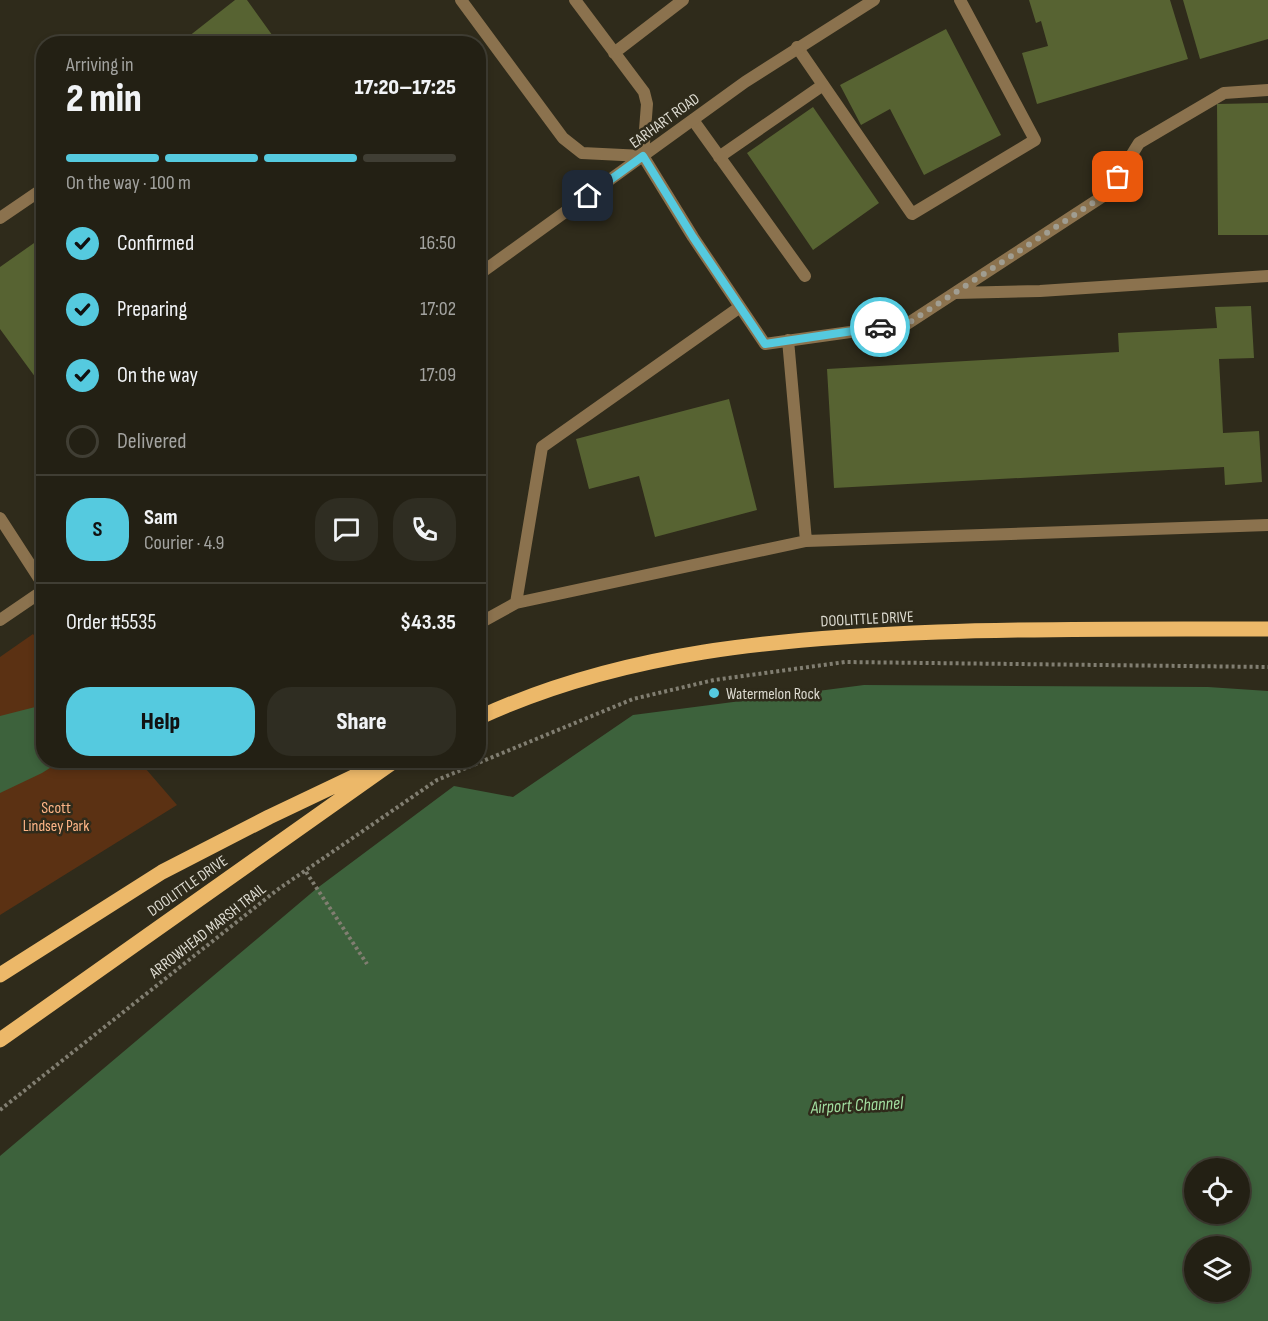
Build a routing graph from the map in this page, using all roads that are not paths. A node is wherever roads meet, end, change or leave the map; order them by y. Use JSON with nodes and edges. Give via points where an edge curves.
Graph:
{"nodes":[{"id":1,"x":461,"y":0,"type":"edge"},
{"id":2,"x":575,"y":0,"type":"edge"},
{"id":3,"x":683,"y":0,"type":"edge"},
{"id":4,"x":874,"y":0,"type":"edge"},
{"id":5,"x":960,"y":0,"type":"edge"},
{"id":6,"x":797,"y":47,"type":"junction"},
{"id":7,"x":614,"y":53,"type":"junction"},
{"id":8,"x":823,"y":85,"type":"junction"},
{"id":9,"x":1268,"y":90,"type":"edge"},
{"id":10,"x":693,"y":120,"type":"junction"},
{"id":11,"x":643,"y":156,"type":"junction"},
{"id":12,"x":719,"y":158,"type":"junction"},
{"id":13,"x":36,"y":193,"type":"edge"},
{"id":14,"x":0,"y":218,"type":"edge"},
{"id":15,"x":486,"y":269,"type":"edge"},
{"id":16,"x":805,"y":276,"type":"dead end"},
{"id":17,"x":1268,"y":276,"type":"edge"},
{"id":18,"x":953,"y":294,"type":"junction"},
{"id":19,"x":740,"y":307,"type":"junction"},
{"id":20,"x":788,"y":340,"type":"junction"},
{"id":21,"x":0,"y":518,"type":"edge"},
{"id":22,"x":1268,"y":525,"type":"edge"},
{"id":23,"x":806,"y":541,"type":"junction"},
{"id":24,"x":36,"y":575,"type":"edge"},
{"id":25,"x":36,"y":594,"type":"edge"},
{"id":26,"x":516,"y":603,"type":"junction"},
{"id":27,"x":0,"y":620,"type":"edge"},
{"id":28,"x":486,"y":620,"type":"edge"},
{"id":29,"x":1268,"y":628,"type":"edge"},
{"id":30,"x":486,"y":715,"type":"edge"},
{"id":31,"x":371,"y":768,"type":"edge"},
{"id":32,"x":385,"y":768,"type":"edge"},
{"id":33,"x":0,"y":975,"type":"edge"},
{"id":34,"x":0,"y":1040,"type":"edge"}],
"edges":[{"from":1,"to":11,"type":"street","via":[[563,138],[582,153]]},
{"from":2,"to":7,"type":"street"},
{"from":3,"to":7,"type":"street"},
{"from":4,"to":6,"type":"street","name":"EARHART ROAD"},
{"from":5,"to":8,"type":"street","via":[[1035,140],[912,214]]},
{"from":6,"to":8,"type":"street"},
{"from":6,"to":10,"type":"street","name":"EARHART ROAD"},
{"from":7,"to":11,"type":"street","via":[[644,92],[647,104]]},
{"from":8,"to":12,"type":"street"},
{"from":9,"to":18,"type":"street","via":[[1224,93],[1139,143],[1108,193]]},
{"from":10,"to":11,"type":"street","name":"EARHART ROAD"},
{"from":10,"to":12,"type":"street"},
{"from":11,"to":15,"type":"street","name":"EARHART ROAD"},
{"from":11,"to":19,"type":"street"},
{"from":12,"to":16,"type":"street"},
{"from":13,"to":14,"type":"street"},
{"from":17,"to":18,"type":"street"},
{"from":18,"to":20,"type":"street","via":[[907,324]]},
{"from":19,"to":20,"type":"street","via":[[765,344]]},
{"from":19,"to":26,"type":"street","via":[[542,447]]},
{"from":20,"to":23,"type":"street"},
{"from":21,"to":24,"type":"street"},
{"from":22,"to":23,"type":"street"},
{"from":23,"to":26,"type":"street"},
{"from":25,"to":27,"type":"street"},
{"from":26,"to":28,"type":"street"},
{"from":29,"to":30,"type":"main road","name":"DOOLITTLE DRIVE","via":[[1020,629],[856,635],[751,644],[667,657],[580,678]]},
{"from":31,"to":33,"type":"main road","name":"DOOLITTLE DRIVE","via":[[162,872]]},
{"from":32,"to":34,"type":"main road","name":"DOOLITTLE DRIVE"}]}
